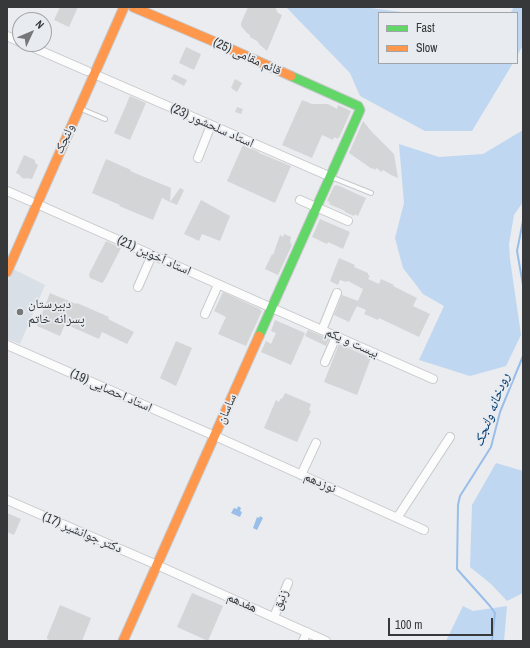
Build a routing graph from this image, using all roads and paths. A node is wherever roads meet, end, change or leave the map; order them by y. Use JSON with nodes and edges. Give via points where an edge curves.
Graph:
{"nodes":[{"id":1,"x":116,"y":7,"type":"edge"},
{"id":2,"x":124,"y":7,"type":"edge"},
{"id":3,"x":133,"y":7,"type":"edge"},
{"id":4,"x":43,"y":52,"type":"edge"},
{"id":5,"x":90,"y":73,"type":"junction"},
{"id":6,"x":79,"y":108,"type":"junction"},
{"id":7,"x":360,"y":108,"type":"joint"},
{"id":8,"x":105,"y":119,"type":"dead end"},
{"id":9,"x":212,"y":125,"type":"junction"},
{"id":10,"x":198,"y":158,"type":"dead end"},
{"id":11,"x":331,"y":177,"type":"junction"},
{"id":12,"x":7,"y":191,"type":"edge"},
{"id":13,"x":371,"y":193,"type":"dead end"},
{"id":14,"x":300,"y":200,"type":"dead end"},
{"id":15,"x":33,"y":202,"type":"junction"},
{"id":16,"x":317,"y":207,"type":"junction"},
{"id":17,"x":348,"y":221,"type":"dead end"},
{"id":18,"x":7,"y":252,"type":"edge"},
{"id":19,"x":152,"y":255,"type":"junction"},
{"id":20,"x":7,"y":272,"type":"edge"},
{"id":21,"x":218,"y":285,"type":"junction"},
{"id":22,"x":138,"y":287,"type":"dead end"},
{"id":23,"x":337,"y":293,"type":"dead end"},
{"id":24,"x":272,"y":308,"type":"junction"},
{"id":25,"x":205,"y":314,"type":"dead end"},
{"id":26,"x":322,"y":330,"type":"junction"},
{"id":27,"x":336,"y":336,"type":"junction"},
{"id":28,"x":7,"y":345,"type":"edge"},
{"id":29,"x":325,"y":362,"type":"dead end"},
{"id":30,"x":433,"y":378,"type":"dead end"},
{"id":31,"x":215,"y":436,"type":"junction"},
{"id":32,"x":450,"y":437,"type":"dead end"},
{"id":33,"x":316,"y":442,"type":"dead end"},
{"id":34,"x":301,"y":475,"type":"junction"},
{"id":35,"x":7,"y":500,"type":"edge"},
{"id":36,"x":397,"y":518,"type":"junction"},
{"id":37,"x":424,"y":530,"type":"dead end"},
{"id":38,"x":157,"y":565,"type":"junction"},
{"id":39,"x":288,"y":583,"type":"dead end"},
{"id":40,"x":274,"y":617,"type":"junction"},
{"id":41,"x":307,"y":632,"type":"junction"},
{"id":42,"x":123,"y":641,"type":"edge"},
{"id":43,"x":303,"y":641,"type":"edge"},
{"id":44,"x":326,"y":641,"type":"edge"}],
"edges":[{"from":1,"to":5,"type":"street","name":"ولنجک"},
{"from":2,"to":5,"type":"street","name":"ولنجک"},
{"from":3,"to":7,"type":"street","name":"قائم مقامی (25)"},
{"from":4,"to":5,"type":"street","name":"استاد سلحشور (23)"},
{"from":5,"to":6,"type":"street","name":"ولنجک"},
{"from":5,"to":9,"type":"street","name":"استاد سلحشور (23)"},
{"from":5,"to":15,"type":"street","name":"ولنجک"},
{"from":6,"to":8,"type":"lane"},
{"from":6,"to":15,"type":"street","name":"ولنجک"},
{"from":7,"to":11,"type":"street","name":"ساسان"},
{"from":9,"to":10,"type":"street"},
{"from":9,"to":11,"type":"street","name":"استاد سلحشور (23)"},
{"from":11,"to":13,"type":"lane"},
{"from":11,"to":16,"type":"street","name":"ساسان"},
{"from":12,"to":15,"type":"street","name":"استاد اَخوَين (21)"},
{"from":14,"to":16,"type":"street"},
{"from":15,"to":18,"type":"street","name":"ولنجک"},
{"from":15,"to":19,"type":"street","name":"استاد اَخوَين (21)"},
{"from":15,"to":20,"type":"street","name":"ولنجک"},
{"from":16,"to":17,"type":"street"},
{"from":16,"to":24,"type":"street","name":"ساسان"},
{"from":19,"to":21,"type":"street","name":"استاد اَخوَين (21)"},
{"from":19,"to":22,"type":"street"},
{"from":21,"to":24,"type":"street","name":"استاد اَخوَين (21)"},
{"from":21,"to":25,"type":"street"},
{"from":23,"to":26,"type":"street"},
{"from":24,"to":26,"type":"street","name":"بیست و یکم"},
{"from":24,"to":31,"type":"street","name":"ساسان"},
{"from":26,"to":27,"type":"street","name":"بیست و یکم"},
{"from":27,"to":29,"type":"street"},
{"from":27,"to":30,"type":"street","name":"بیست و یکم"},
{"from":28,"to":31,"type":"street","name":"استاد احصایی (19)"},
{"from":31,"to":34,"type":"street","name":"نوزدهم"},
{"from":31,"to":38,"type":"street","name":"ساسان"},
{"from":32,"to":36,"type":"street"},
{"from":33,"to":34,"type":"street"},
{"from":34,"to":36,"type":"street","name":"نوزدهم"},
{"from":35,"to":38,"type":"street","name":"دکتر جوانشیر (17)"},
{"from":36,"to":37,"type":"street","name":"نوزدهم"},
{"from":38,"to":40,"type":"street","name":"هفدهم"},
{"from":38,"to":42,"type":"street","name":"ساسان"},
{"from":39,"to":40,"type":"street","name":"زنبق"},
{"from":40,"to":41,"type":"street","name":"هفدهم"},
{"from":41,"to":43,"type":"street"},
{"from":41,"to":44,"type":"street","name":"هفدهم"}]}
